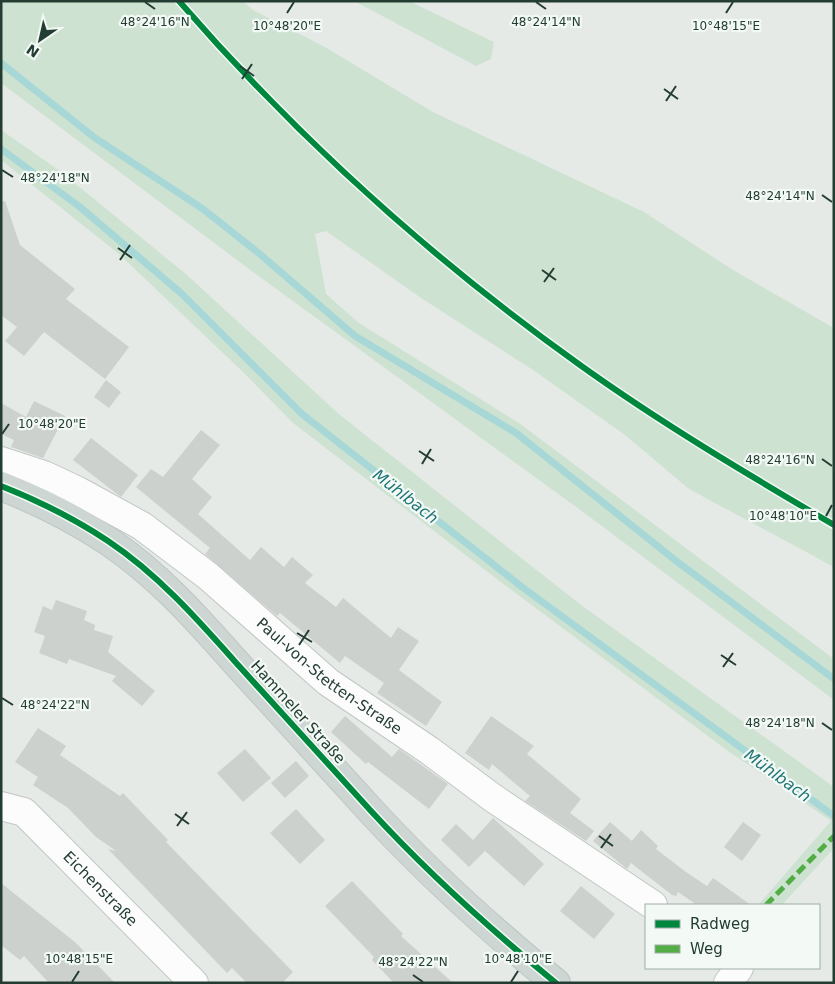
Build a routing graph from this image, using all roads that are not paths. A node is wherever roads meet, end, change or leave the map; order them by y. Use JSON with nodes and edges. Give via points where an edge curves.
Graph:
{"nodes":[{"id":1,"x":1,"y":461,"type":"edge"},
{"id":2,"x":1,"y":486,"type":"edge"},
{"id":3,"x":1,"y":806,"type":"edge"},
{"id":4,"x":652,"y":904,"type":"edge"},
{"id":5,"x":739,"y":969,"type":"edge"},
{"id":6,"x":194,"y":983,"type":"edge"},
{"id":7,"x":556,"y":983,"type":"edge"},
{"id":8,"x":728,"y":983,"type":"edge"}],
"edges":[{"from":1,"to":4,"type":"street","name":"Paul-von-Stetten-Straße","via":[[78,491],[142,526],[208,576],[333,686]]},
{"from":2,"to":7,"type":"main road","name":"Hammeler Straße","via":[[32,498],[83,526],[153,576],[198,620],[410,851],[491,928]]},
{"from":3,"to":6,"type":"street","name":"Eichenstraße","via":[[24,812]]},
{"from":5,"to":8,"type":"street"}]}
